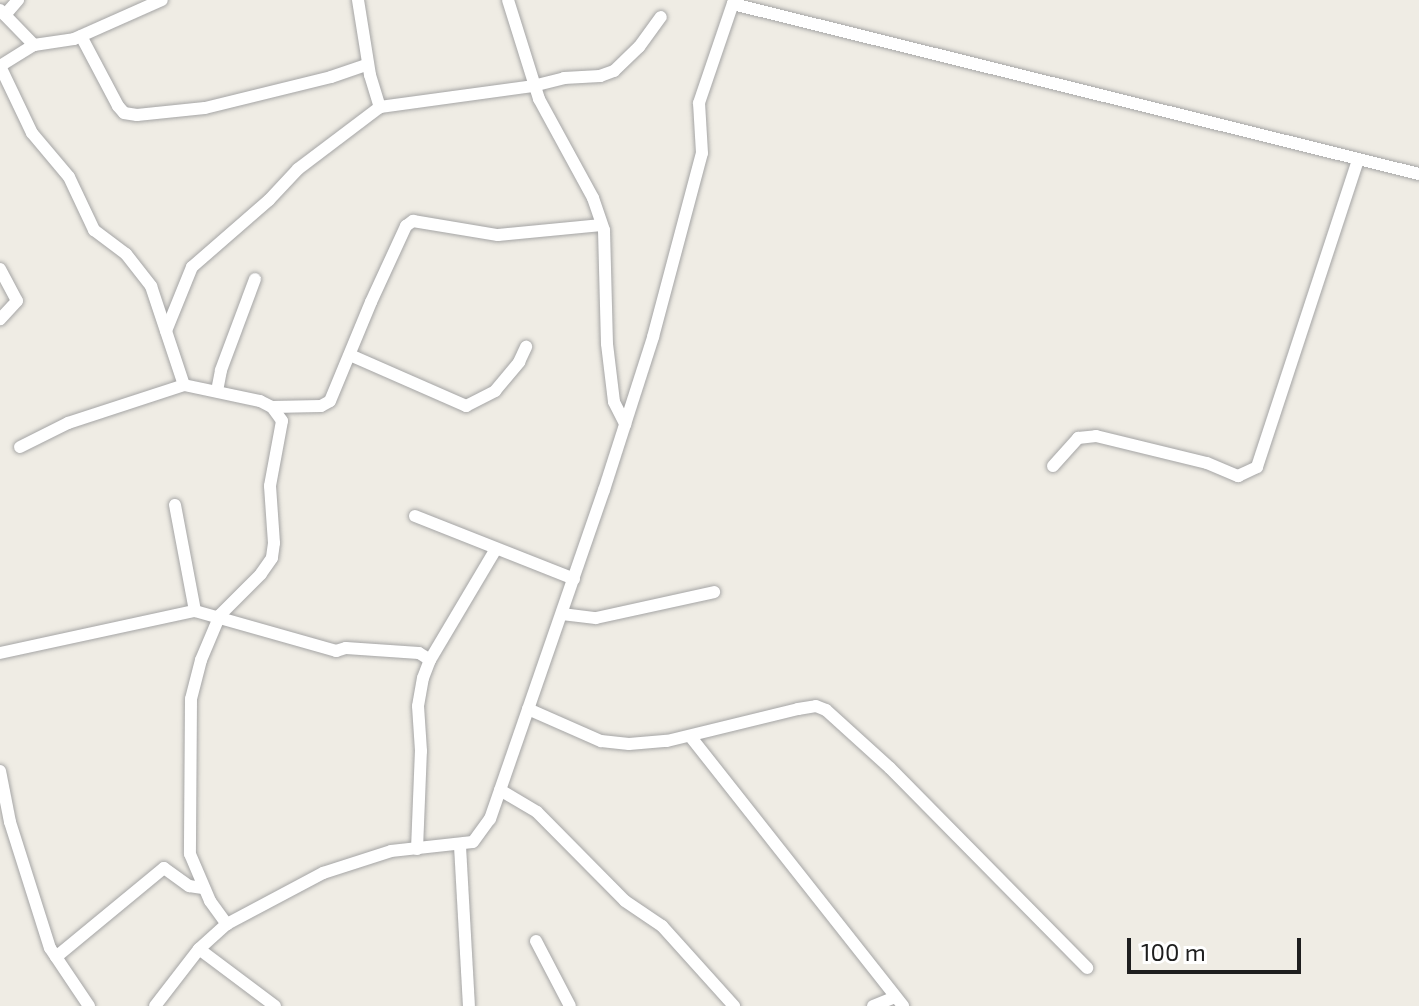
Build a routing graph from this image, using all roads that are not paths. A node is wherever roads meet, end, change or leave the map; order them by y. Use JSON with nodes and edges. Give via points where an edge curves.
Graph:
{"nodes":[{"id":1,"x":18,"y":0,"type":"edge"},
{"id":2,"x":162,"y":0,"type":"edge"},
{"id":3,"x":358,"y":0,"type":"edge"},
{"id":4,"x":508,"y":0,"type":"edge"},
{"id":5,"x":733,"y":2,"type":"edge"},
{"id":6,"x":3,"y":12,"type":"edge"},
{"id":7,"x":661,"y":17,"type":"dead end"},
{"id":8,"x":81,"y":36,"type":"junction"},
{"id":9,"x":34,"y":45,"type":"junction"},
{"id":10,"x":368,"y":64,"type":"junction"},
{"id":11,"x":0,"y":66,"type":"edge"},
{"id":12,"x":533,"y":86,"type":"junction"},
{"id":13,"x":380,"y":107,"type":"junction"},
{"id":14,"x":1358,"y":159,"type":"junction"},
{"id":15,"x":1419,"y":174,"type":"edge"},
{"id":16,"x":602,"y":225,"type":"junction"},
{"id":17,"x":0,"y":269,"type":"edge"},
{"id":18,"x":255,"y":279,"type":"dead end"},
{"id":19,"x":0,"y":319,"type":"edge"},
{"id":20,"x":166,"y":331,"type":"junction"},
{"id":21,"x":526,"y":347,"type":"dead end"},
{"id":22,"x":350,"y":355,"type":"junction"},
{"id":23,"x":184,"y":385,"type":"junction"},
{"id":24,"x":217,"y":391,"type":"junction"},
{"id":25,"x":272,"y":407,"type":"junction"},
{"id":26,"x":625,"y":424,"type":"junction"},
{"id":27,"x":20,"y":447,"type":"dead end"},
{"id":28,"x":1053,"y":466,"type":"dead end"},
{"id":29,"x":175,"y":505,"type":"dead end"},
{"id":30,"x":415,"y":516,"type":"dead end"},
{"id":31,"x":496,"y":549,"type":"junction"},
{"id":32,"x":574,"y":579,"type":"junction"},
{"id":33,"x":714,"y":592,"type":"dead end"},
{"id":34,"x":195,"y":611,"type":"junction"},
{"id":35,"x":562,"y":614,"type":"junction"},
{"id":36,"x":220,"y":615,"type":"junction"},
{"id":37,"x":0,"y":653,"type":"edge"},
{"id":38,"x":430,"y":660,"type":"junction"},
{"id":39,"x":528,"y":709,"type":"junction"},
{"id":40,"x":690,"y":736,"type":"junction"},
{"id":41,"x":0,"y":771,"type":"edge"},
{"id":42,"x":500,"y":790,"type":"junction"},
{"id":43,"x":460,"y":846,"type":"junction"},
{"id":44,"x":417,"y":849,"type":"junction"},
{"id":45,"x":203,"y":888,"type":"junction"},
{"id":46,"x":227,"y":924,"type":"junction"},
{"id":47,"x":536,"y":941,"type":"dead end"},
{"id":48,"x":199,"y":949,"type":"junction"},
{"id":49,"x":56,"y":957,"type":"junction"},
{"id":50,"x":1087,"y":968,"type":"dead end"},
{"id":51,"x":899,"y":1002,"type":"edge"},
{"id":52,"x":89,"y":1006,"type":"edge"},
{"id":53,"x":155,"y":1006,"type":"edge"},
{"id":54,"x":275,"y":1006,"type":"edge"},
{"id":55,"x":469,"y":1006,"type":"edge"},
{"id":56,"x":570,"y":1006,"type":"edge"},
{"id":57,"x":734,"y":1006,"type":"edge"},
{"id":58,"x":873,"y":1006,"type":"edge"}],
"edges":[{"from":1,"to":6,"type":"street"},
{"from":2,"to":8,"type":"street"},
{"from":3,"to":10,"type":"street"},
{"from":4,"to":12,"type":"street"},
{"from":5,"to":14,"type":"street"},
{"from":5,"to":26,"type":"street","via":[[699,103],[702,153],[695,189]]},
{"from":6,"to":9,"type":"street"},
{"from":7,"to":12,"type":"street","via":[[614,71]]},
{"from":8,"to":9,"type":"street"},
{"from":8,"to":10,"type":"street","via":[[118,106],[137,115],[205,108]]},
{"from":9,"to":11,"type":"street"},
{"from":10,"to":13,"type":"street"},
{"from":11,"to":20,"type":"street","via":[[32,133],[69,177],[94,230],[126,254],[151,286]]},
{"from":12,"to":13,"type":"street"},
{"from":12,"to":16,"type":"street"},
{"from":13,"to":20,"type":"street","via":[[298,169],[192,267]]},
{"from":14,"to":15,"type":"street"},
{"from":14,"to":28,"type":"street","via":[[1257,467],[1238,476],[1207,463],[1096,436],[1078,438]]},
{"from":16,"to":22,"type":"street","via":[[498,235],[413,221],[406,226]]},
{"from":16,"to":26,"type":"street","via":[[607,344],[614,402]]},
{"from":17,"to":19,"type":"street","via":[[17,301]]},
{"from":18,"to":24,"type":"street"},
{"from":20,"to":23,"type":"street"},
{"from":21,"to":22,"type":"street","via":[[495,391],[466,406]]},
{"from":22,"to":25,"type":"street","via":[[330,401],[321,406]]},
{"from":23,"to":24,"type":"street"},
{"from":23,"to":27,"type":"street","via":[[68,423]]},
{"from":24,"to":25,"type":"street"},
{"from":25,"to":36,"type":"street","via":[[282,421],[270,486],[272,558]]},
{"from":26,"to":32,"type":"street"},
{"from":29,"to":34,"type":"street"},
{"from":30,"to":31,"type":"street"},
{"from":31,"to":32,"type":"street"},
{"from":31,"to":38,"type":"street"},
{"from":32,"to":35,"type":"street"},
{"from":33,"to":35,"type":"street","via":[[596,618]]},
{"from":34,"to":36,"type":"street"},
{"from":34,"to":37,"type":"street"},
{"from":35,"to":39,"type":"street"},
{"from":36,"to":38,"type":"street","via":[[336,651],[419,653]]},
{"from":36,"to":45,"type":"street","via":[[191,699],[190,854]]},
{"from":38,"to":44,"type":"street","via":[[418,706]]},
{"from":39,"to":40,"type":"street","via":[[601,741],[629,744]]},
{"from":39,"to":42,"type":"street"},
{"from":40,"to":50,"type":"street","via":[[798,709],[826,710]]},
{"from":40,"to":51,"type":"street"},
{"from":41,"to":49,"type":"street","via":[[24,872]]},
{"from":42,"to":43,"type":"street","via":[[490,819],[473,842]]},
{"from":42,"to":57,"type":"street","via":[[537,812],[625,901],[662,926]]},
{"from":43,"to":44,"type":"street"},
{"from":43,"to":55,"type":"street"},
{"from":44,"to":46,"type":"street","via":[[391,851],[323,873]]},
{"from":45,"to":46,"type":"street"},
{"from":45,"to":49,"type":"street","via":[[189,886],[164,868]]},
{"from":46,"to":48,"type":"street"},
{"from":47,"to":56,"type":"street"},
{"from":48,"to":53,"type":"street"},
{"from":48,"to":54,"type":"street"},
{"from":49,"to":52,"type":"street"},
{"from":51,"to":58,"type":"street"}]}
